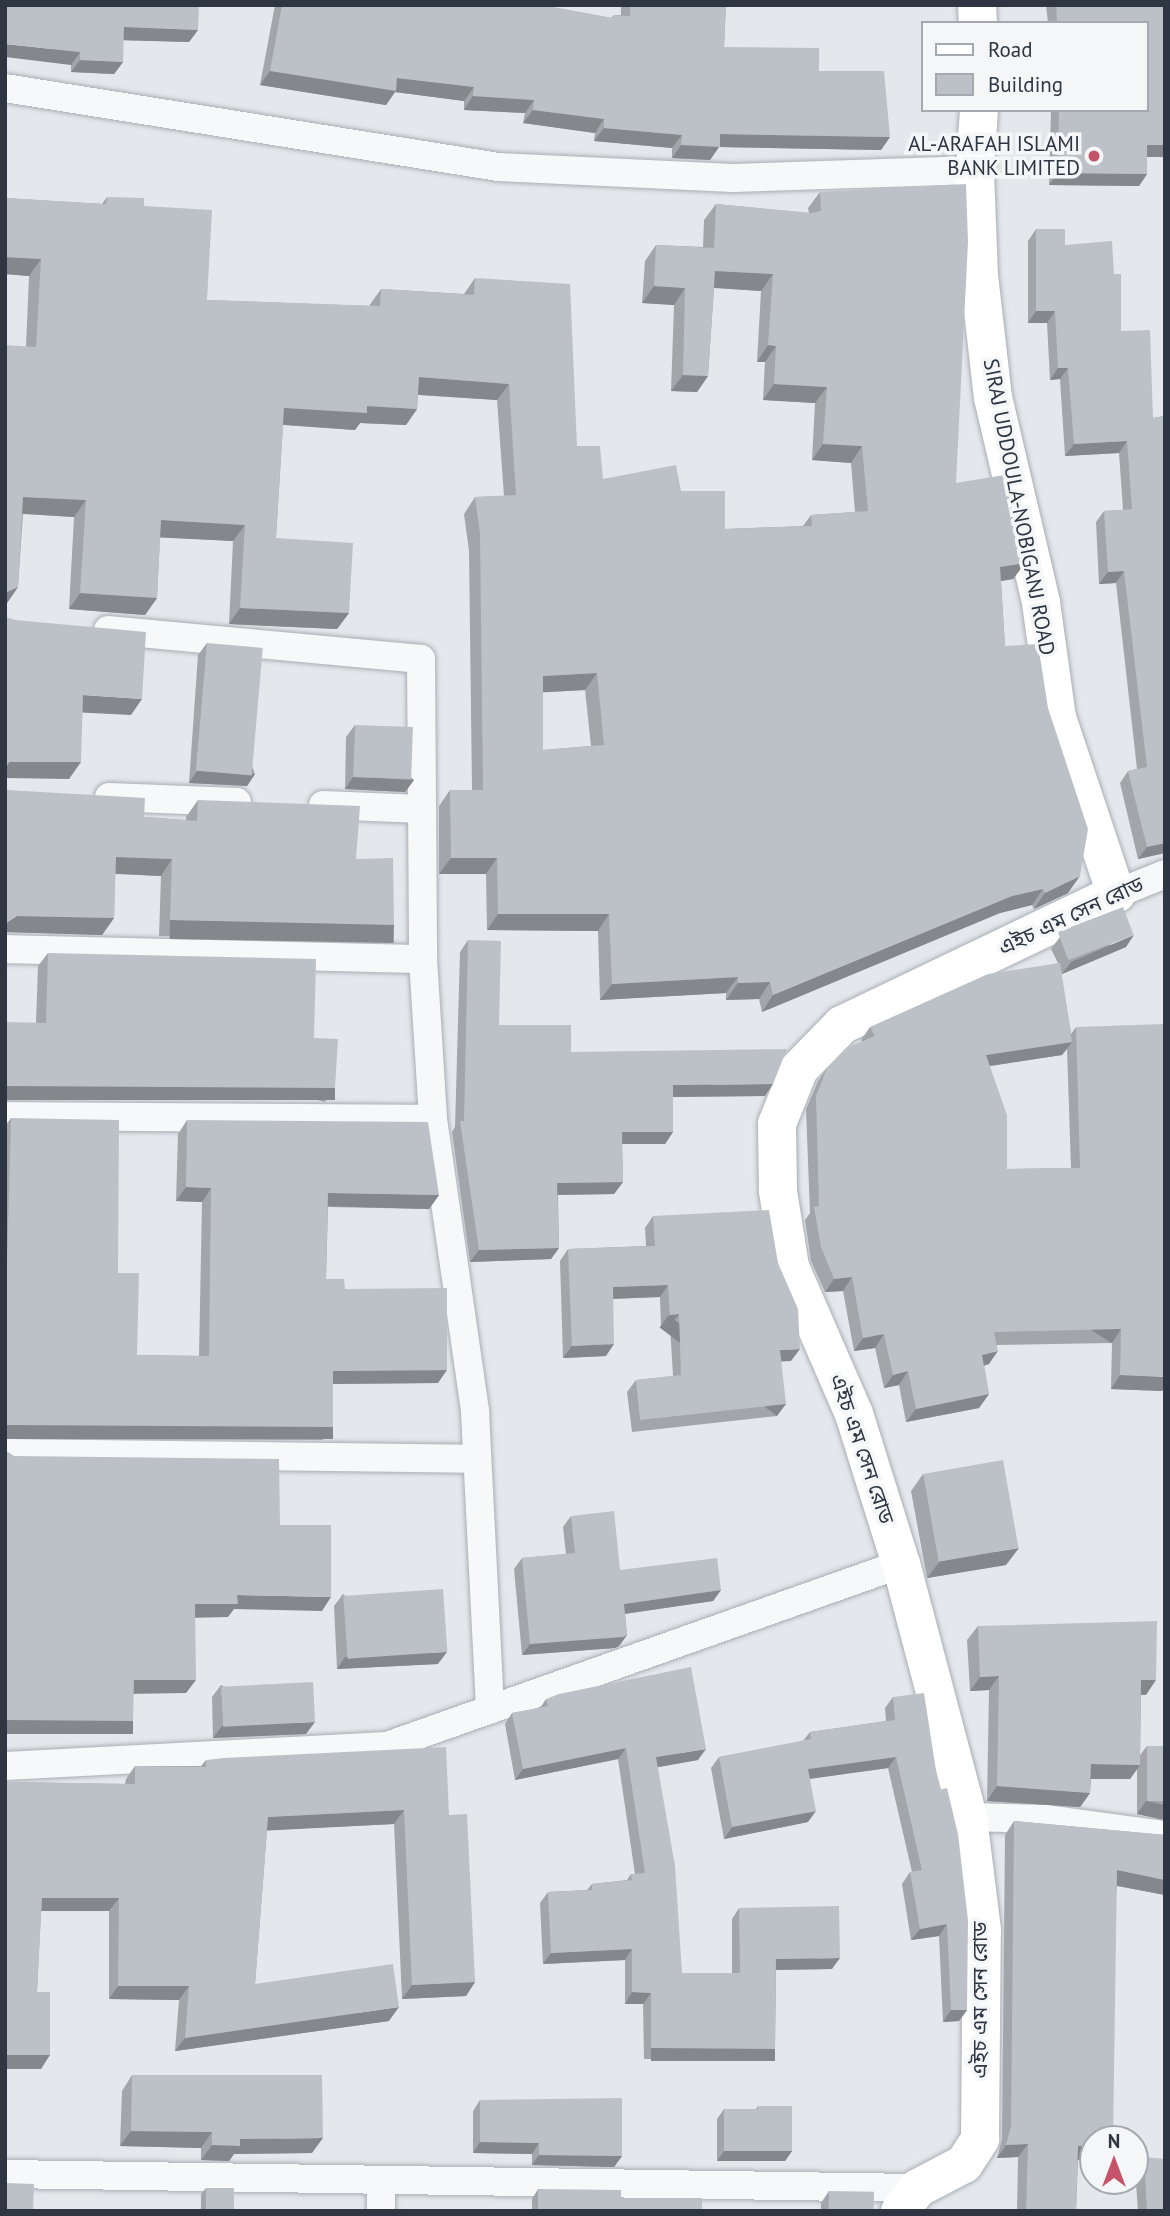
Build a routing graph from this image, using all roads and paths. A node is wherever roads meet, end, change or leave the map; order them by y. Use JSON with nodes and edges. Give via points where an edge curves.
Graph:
{"nodes":[{"id":1,"x":5,"y":88,"type":"edge"},
{"id":2,"x":979,"y":112,"type":"edge"},
{"id":3,"x":975,"y":170,"type":"junction"},
{"id":4,"x":75,"y":627,"type":"edge"},
{"id":5,"x":75,"y":795,"type":"edge"},
{"id":6,"x":268,"y":803,"type":"edge"},
{"id":7,"x":296,"y":804,"type":"edge"},
{"id":8,"x":421,"y":809,"type":"junction"},
{"id":9,"x":1165,"y":874,"type":"edge"},
{"id":10,"x":1116,"y":894,"type":"junction"},
{"id":11,"x":5,"y":949,"type":"edge"},
{"id":12,"x":423,"y":959,"type":"junction"},
{"id":13,"x":5,"y":1116,"type":"edge"},
{"id":14,"x":433,"y":1119,"type":"junction"},
{"id":15,"x":5,"y":1453,"type":"edge"},
{"id":16,"x":477,"y":1460,"type":"junction"},
{"id":17,"x":901,"y":1564,"type":"junction"},
{"id":18,"x":490,"y":1710,"type":"junction"},
{"id":19,"x":5,"y":1766,"type":"edge"},
{"id":20,"x":968,"y":1817,"type":"junction"},
{"id":21,"x":1165,"y":1835,"type":"edge"},
{"id":22,"x":5,"y":2174,"type":"edge"},
{"id":23,"x":381,"y":2182,"type":"junction"},
{"id":24,"x":909,"y":2199,"type":"edge"},
{"id":25,"x":381,"y":2211,"type":"edge"}],
"edges":[{"from":1,"to":3,"type":"street","via":[[498,167],[733,178]]},
{"from":2,"to":3,"type":"main road","name":"SIRAJ UDDOULA-NOBIGANJ ROAD"},
{"from":3,"to":10,"type":"main road","name":"SIRAJ UDDOULA-NOBIGANJ ROAD","via":[[979,276],[993,398],[1041,602],[1057,718]]},
{"from":4,"to":8,"type":"street","via":[[421,659]]},
{"from":5,"to":6,"type":"street"},
{"from":7,"to":8,"type":"street"},
{"from":8,"to":12,"type":"street"},
{"from":9,"to":10,"type":"street","name":"এইচ এম সেন রোড"},
{"from":10,"to":17,"type":"main road","name":"এইচ এম সেন রোড","via":[[842,1025],[799,1069],[777,1124],[778,1191],[790,1267],[854,1414]]},
{"from":11,"to":12,"type":"street"},
{"from":12,"to":14,"type":"street"},
{"from":13,"to":14,"type":"street"},
{"from":14,"to":16,"type":"street","via":[[475,1412]]},
{"from":15,"to":16,"type":"street"},
{"from":16,"to":18,"type":"street"},
{"from":17,"to":18,"type":"street"},
{"from":17,"to":20,"type":"main road","name":"এইচ এম সেন রোড"},
{"from":18,"to":19,"type":"street","via":[[387,1746]]},
{"from":20,"to":21,"type":"street","via":[[1045,1819]]},
{"from":20,"to":24,"type":"main road","name":"এইচ এম সেন রোড","via":[[982,1930],[980,2139],[964,2164]]},
{"from":22,"to":23,"type":"street"},
{"from":23,"to":24,"type":"street"},
{"from":23,"to":25,"type":"street"}]}
